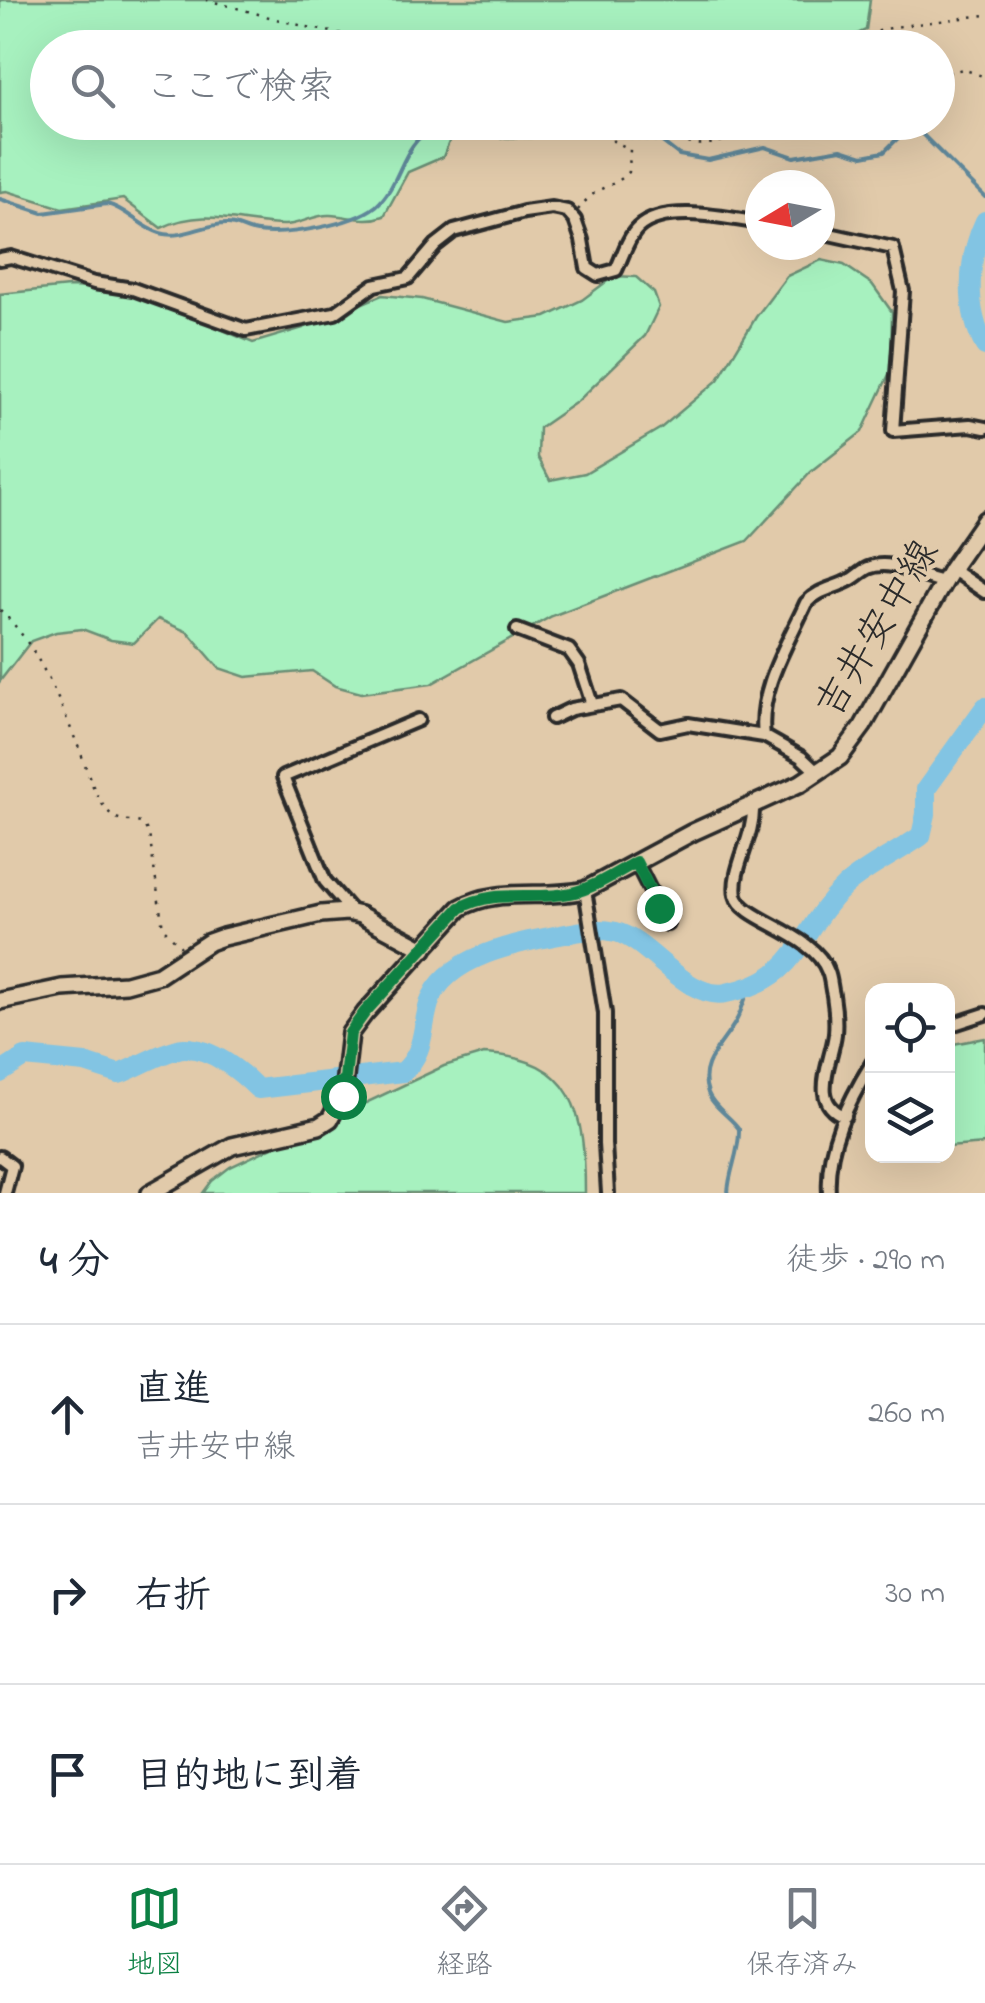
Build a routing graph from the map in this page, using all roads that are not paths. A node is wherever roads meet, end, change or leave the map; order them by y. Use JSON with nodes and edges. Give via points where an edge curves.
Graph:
{"nodes":[{"id":1,"x":745,"y":220,"type":"edge"},
{"id":2,"x":835,"y":235,"type":"edge"},
{"id":3,"x":0,"y":259,"type":"edge"},
{"id":4,"x":985,"y":428,"type":"edge"},
{"id":5,"x":985,"y":520,"type":"edge"},
{"id":6,"x":948,"y":576,"type":"junction"},
{"id":7,"x":985,"y":592,"type":"edge"},
{"id":8,"x":517,"y":630,"type":"dead end"},
{"id":9,"x":592,"y":704,"type":"junction"},
{"id":10,"x":552,"y":718,"type":"dead end"},
{"id":11,"x":418,"y":720,"type":"dead end"},
{"id":12,"x":764,"y":736,"type":"junction"},
{"id":13,"x":818,"y":773,"type":"junction"},
{"id":14,"x":753,"y":804,"type":"junction"},
{"id":15,"x":636,"y":862,"type":"junction"},
{"id":16,"x":586,"y":898,"type":"junction"},
{"id":17,"x":354,"y":914,"type":"junction"},
{"id":18,"x":666,"y":924,"type":"dead end"},
{"id":19,"x":424,"y":949,"type":"junction"},
{"id":20,"x":0,"y":1002,"type":"edge"},
{"id":21,"x":985,"y":1014,"type":"edge"},
{"id":22,"x":955,"y":1024,"type":"edge"},
{"id":23,"x":867,"y":1073,"type":"edge"},
{"id":24,"x":845,"y":1116,"type":"junction"},
{"id":25,"x":0,"y":1158,"type":"edge"},
{"id":26,"x":6,"y":1193,"type":"edge"},
{"id":27,"x":150,"y":1193,"type":"edge"},
{"id":28,"x":608,"y":1193,"type":"edge"},
{"id":29,"x":830,"y":1193,"type":"edge"}],
"edges":[{"from":1,"to":3,"type":"street","via":[[660,218],[638,228],[616,270],[598,274],[587,268],[567,211],[524,212],[454,231],[408,278],[374,285],[335,313],[246,330],[134,288]]},
{"from":2,"to":4,"type":"street","via":[[893,248],[903,291],[893,431]]},
{"from":5,"to":6,"type":"main road","name":"吉井安中線"},
{"from":6,"to":7,"type":"street"},
{"from":6,"to":12,"type":"street","via":[[930,580],[882,565],[813,595],[764,697]]},
{"from":6,"to":13,"type":"main road","name":"吉井安中線","via":[[863,726]]},
{"from":8,"to":9,"type":"street","via":[[569,650]]},
{"from":9,"to":10,"type":"street"},
{"from":9,"to":12,"type":"street","via":[[626,701],[660,730],[694,724]]},
{"from":11,"to":17,"type":"street","via":[[282,777],[325,881]]},
{"from":12,"to":13,"type":"street"},
{"from":13,"to":14,"type":"main road","name":"吉井安中線"},
{"from":14,"to":15,"type":"main road","name":"吉井安中線"},
{"from":14,"to":24,"type":"street","via":[[736,876],[738,902],[803,943],[828,970],[835,1034],[824,1092],[829,1106]]},
{"from":15,"to":16,"type":"main road","name":"吉井安中線"},
{"from":15,"to":18,"type":"street"},
{"from":16,"to":19,"type":"main road","name":"吉井安中線","via":[[476,899]]},
{"from":16,"to":28,"type":"street","via":[[606,1040]]},
{"from":17,"to":19,"type":"main road"},
{"from":17,"to":20,"type":"main road","via":[[335,912],[223,937],[159,976]]},
{"from":19,"to":27,"type":"main road","name":"吉井安中線","via":[[350,1033],[344,1088],[330,1119],[232,1146]]},
{"from":21,"to":22,"type":"street"},
{"from":23,"to":24,"type":"street"},
{"from":24,"to":29,"type":"street","via":[[829,1162]]},
{"from":25,"to":26,"type":"street","via":[[12,1166]]}]}
